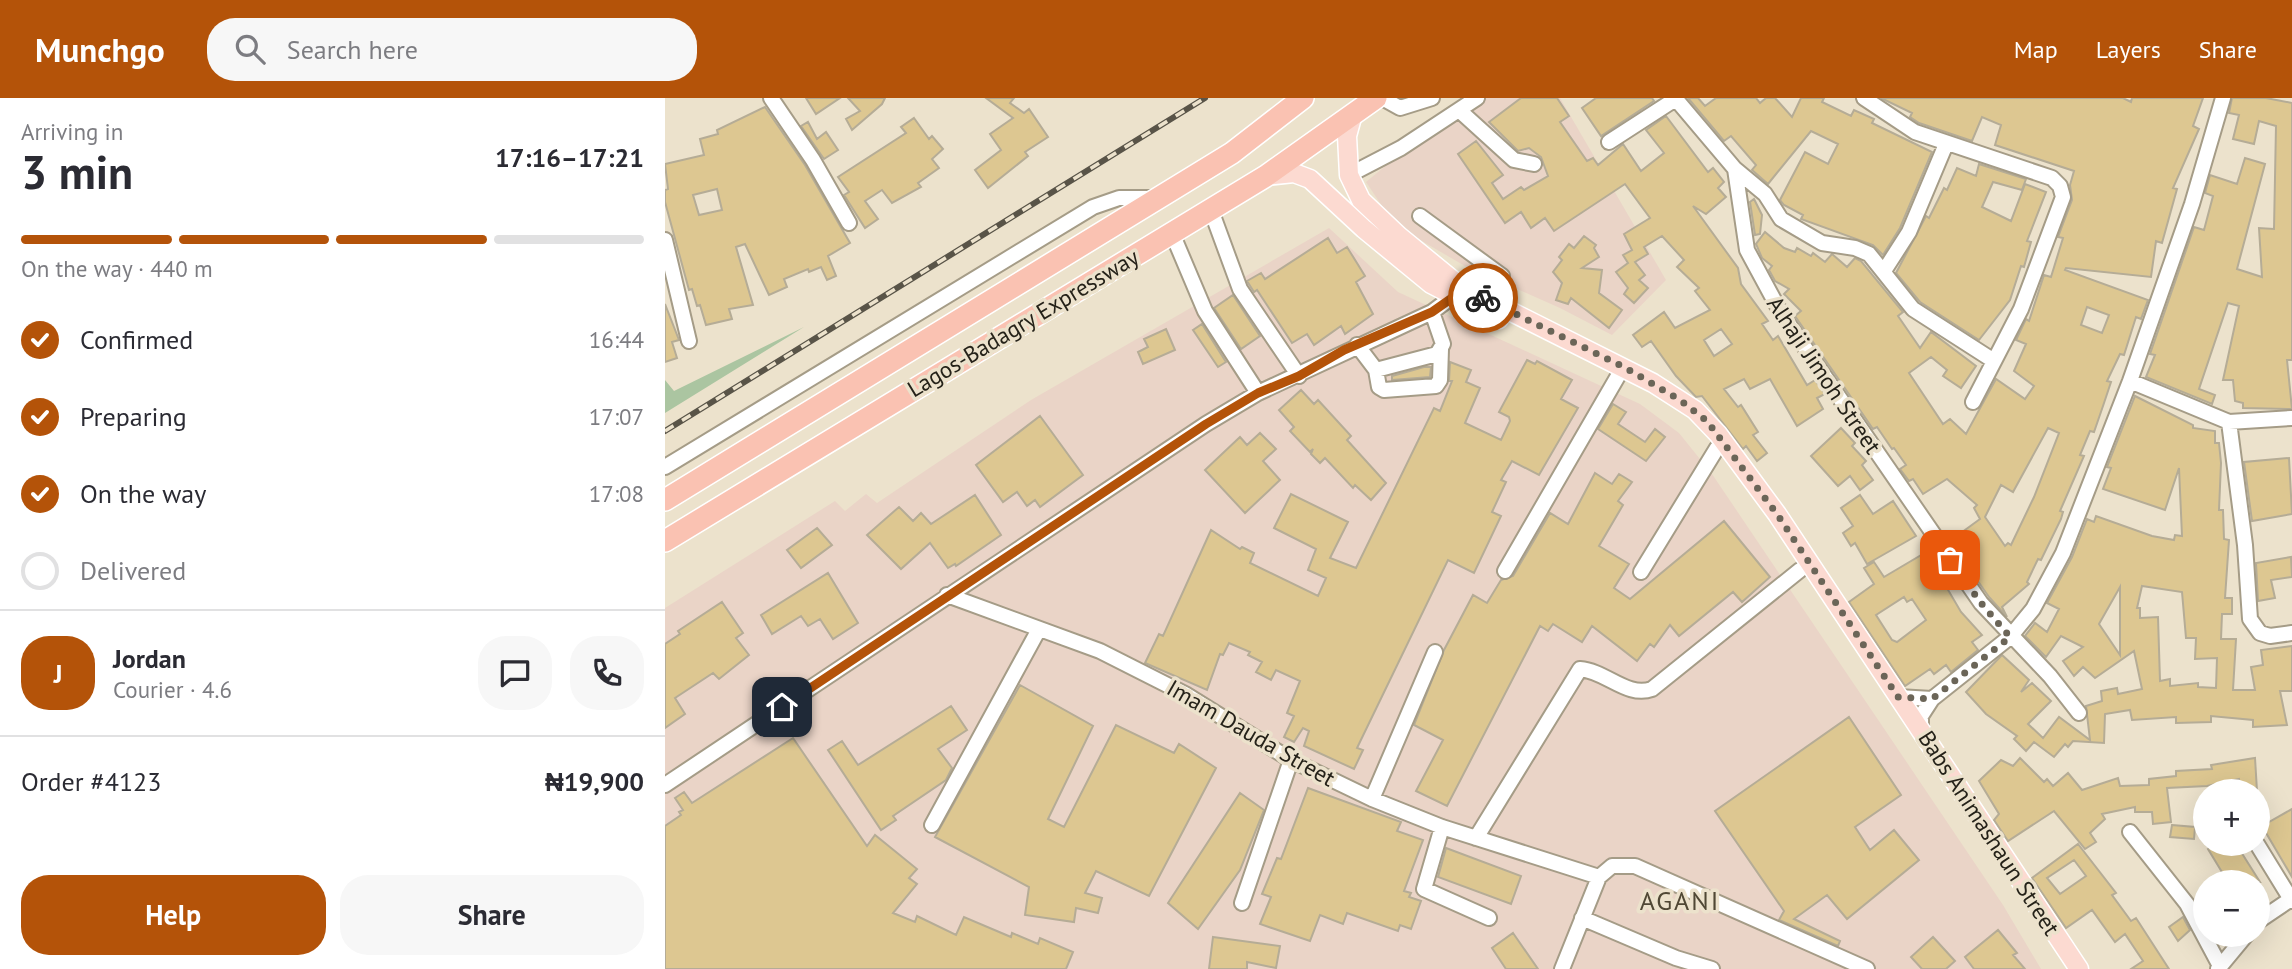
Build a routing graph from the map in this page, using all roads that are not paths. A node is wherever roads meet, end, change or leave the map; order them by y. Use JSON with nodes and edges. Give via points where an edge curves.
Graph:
{"nodes":[{"id":1,"x":771,"y":98,"type":"edge"},
{"id":2,"x":1303,"y":98,"type":"edge"},
{"id":3,"x":1376,"y":98,"type":"edge"},
{"id":4,"x":1382,"y":98,"type":"edge"},
{"id":5,"x":1431,"y":98,"type":"edge"},
{"id":6,"x":1477,"y":98,"type":"edge"},
{"id":7,"x":1676,"y":98,"type":"edge"},
{"id":8,"x":1864,"y":98,"type":"edge"},
{"id":9,"x":2223,"y":98,"type":"edge"},
{"id":10,"x":1460,"y":111,"type":"junction"},
{"id":11,"x":1353,"y":114,"type":"junction"},
{"id":12,"x":1609,"y":142,"type":"dead end"},
{"id":13,"x":1946,"y":144,"type":"junction"},
{"id":14,"x":1534,"y":164,"type":"dead end"},
{"id":15,"x":1735,"y":170,"type":"junction"},
{"id":16,"x":1266,"y":176,"type":"junction"},
{"id":17,"x":1349,"y":176,"type":"junction"},
{"id":18,"x":1160,"y":198,"type":"junction"},
{"id":19,"x":1211,"y":210,"type":"junction"},
{"id":20,"x":1420,"y":216,"type":"dead end"},
{"id":21,"x":849,"y":223,"type":"dead end"},
{"id":22,"x":1172,"y":233,"type":"junction"},
{"id":23,"x":665,"y":240,"type":"edge"},
{"id":24,"x":1884,"y":271,"type":"junction"},
{"id":25,"x":1456,"y":292,"type":"junction"},
{"id":26,"x":1493,"y":304,"type":"junction"},
{"id":27,"x":1432,"y":312,"type":"junction"},
{"id":28,"x":689,"y":341,"type":"dead end"},
{"id":29,"x":1357,"y":345,"type":"junction"},
{"id":30,"x":1441,"y":349,"type":"junction"},
{"id":31,"x":1994,"y":361,"type":"junction"},
{"id":32,"x":1376,"y":370,"type":"junction"},
{"id":33,"x":1299,"y":376,"type":"junction"},
{"id":34,"x":1618,"y":376,"type":"junction"},
{"id":35,"x":2130,"y":381,"type":"junction"},
{"id":36,"x":1258,"y":393,"type":"junction"},
{"id":37,"x":1973,"y":402,"type":"dead end"},
{"id":38,"x":2291,"y":418,"type":"edge"},
{"id":39,"x":2228,"y":422,"type":"junction"},
{"id":40,"x":1717,"y":449,"type":"junction"},
{"id":41,"x":665,"y":467,"type":"edge"},
{"id":42,"x":665,"y":500,"type":"edge"},
{"id":43,"x":665,"y":541,"type":"edge"},
{"id":44,"x":1790,"y":545,"type":"junction"},
{"id":45,"x":1506,"y":570,"type":"dead end"},
{"id":46,"x":1800,"y":570,"type":"junction"},
{"id":47,"x":1641,"y":572,"type":"dead end"},
{"id":48,"x":947,"y":595,"type":"junction"},
{"id":49,"x":1038,"y":631,"type":"junction"},
{"id":50,"x":2292,"y":634,"type":"edge"},
{"id":51,"x":2010,"y":637,"type":"junction"},
{"id":52,"x":1435,"y":652,"type":"dead end"},
{"id":53,"x":1898,"y":697,"type":"junction"},
{"id":54,"x":1932,"y":699,"type":"junction"},
{"id":55,"x":2080,"y":713,"type":"dead end"},
{"id":56,"x":1921,"y":730,"type":"junction"},
{"id":57,"x":1291,"y":760,"type":"junction"},
{"id":58,"x":665,"y":785,"type":"edge"},
{"id":59,"x":1372,"y":799,"type":"junction"},
{"id":60,"x":932,"y":825,"type":"dead end"},
{"id":61,"x":1442,"y":827,"type":"junction"},
{"id":62,"x":2130,"y":832,"type":"dead end"},
{"id":63,"x":1476,"y":838,"type":"junction"},
{"id":64,"x":2264,"y":856,"type":"edge"},
{"id":65,"x":1599,"y":877,"type":"junction"},
{"id":66,"x":2291,"y":900,"type":"edge"},
{"id":67,"x":1242,"y":903,"type":"dead end"},
{"id":68,"x":2270,"y":914,"type":"edge"},
{"id":69,"x":1489,"y":918,"type":"dead end"},
{"id":70,"x":1582,"y":918,"type":"junction"},
{"id":71,"x":2236,"y":947,"type":"edge"},
{"id":72,"x":1674,"y":964,"type":"edge"},
{"id":73,"x":2219,"y":968,"type":"edge"},
{"id":74,"x":1562,"y":969,"type":"edge"},
{"id":75,"x":1712,"y":969,"type":"edge"},
{"id":76,"x":1867,"y":969,"type":"edge"},
{"id":77,"x":2064,"y":969,"type":"edge"},
{"id":78,"x":2079,"y":969,"type":"edge"}],
"edges":[{"from":1,"to":21,"type":"street"},
{"from":2,"to":18,"type":"highway","name":"Lagos-Badagry Expressway","via":[[1232,153]]},
{"from":3,"to":11,"type":"highway","name":"Lagos-Badagry Expressway"},
{"from":4,"to":5,"type":"street","via":[[1400,108]]},
{"from":6,"to":10,"type":"street"},
{"from":7,"to":12,"type":"street"},
{"from":7,"to":15,"type":"street"},
{"from":8,"to":13,"type":"street","via":[[1915,132]]},
{"from":9,"to":35,"type":"street","via":[[2192,204]]},
{"from":10,"to":14,"type":"street","via":[[1514,160]]},
{"from":10,"to":17,"type":"street"},
{"from":11,"to":16,"type":"highway","name":"Lagos-Badagry Expressway"},
{"from":11,"to":17,"type":"main road","name":"Babs Animashaun Street","via":[[1347,136]]},
{"from":13,"to":24,"type":"street","via":[[1909,232]]},
{"from":13,"to":31,"type":"street","via":[[2052,178],[2063,197],[2021,309]]},
{"from":15,"to":24,"type":"street","via":[[1765,194],[1781,219],[1799,232],[1831,246],[1855,248]]},
{"from":15,"to":51,"type":"street","name":"Alhaji Jimoh Street","via":[[1747,250],[1780,313],[1950,560]]},
{"from":16,"to":19,"type":"highway","name":"Lagos-Badagry Expressway"},
{"from":16,"to":25,"type":"main road","name":"Babs Animashaun Street","via":[[1294,173],[1310,179],[1364,229]]},
{"from":17,"to":25,"type":"main road","name":"Babs Animashaun Street","via":[[1355,191],[1377,216]]},
{"from":18,"to":41,"type":"street","via":[[1119,198],[1093,207]]},
{"from":18,"to":42,"type":"highway","name":"Lagos-Badagry Expressway"},
{"from":19,"to":22,"type":"highway","name":"Lagos-Badagry Expressway"},
{"from":19,"to":33,"type":"street","via":[[1240,289]]},
{"from":20,"to":26,"type":"street","via":[[1502,276]]},
{"from":22,"to":36,"type":"street","via":[[1205,311]]},
{"from":22,"to":43,"type":"highway","name":"Lagos-Badagry Expressway"},
{"from":23,"to":28,"type":"street"},
{"from":24,"to":31,"type":"street","via":[[1913,309]]},
{"from":25,"to":26,"type":"main road","name":"Babs Animashaun Street"},
{"from":25,"to":27,"type":"street"},
{"from":25,"to":34,"type":"main road","name":"Babs Animashaun Street"},
{"from":26,"to":44,"type":"main road","name":"Babs Animashaun Street","via":[[1624,367],[1695,410],[1730,449]]},
{"from":27,"to":29,"type":"street"},
{"from":27,"to":30,"type":"street","via":[[1444,344]]},
{"from":29,"to":32,"type":"street"},
{"from":29,"to":33,"type":"street"},
{"from":30,"to":32,"type":"street","via":[[1437,354]]},
{"from":30,"to":32,"type":"street","via":[[1436,386],[1384,390],[1379,387]]},
{"from":31,"to":37,"type":"street"},
{"from":33,"to":36,"type":"street"},
{"from":34,"to":40,"type":"main road","name":"Babs Animashaun Street","via":[[1687,417]]},
{"from":34,"to":45,"type":"street"},
{"from":35,"to":39,"type":"street"},
{"from":35,"to":51,"type":"street","via":[[2063,553],[2033,609]]},
{"from":36,"to":48,"type":"street"},
{"from":38,"to":39,"type":"street"},
{"from":39,"to":50,"type":"street","via":[[2250,619],[2260,633]]},
{"from":40,"to":44,"type":"main road","name":"Babs Animashaun Street"},
{"from":40,"to":47,"type":"street"},
{"from":44,"to":46,"type":"main road","name":"Babs Animashaun Street"},
{"from":44,"to":53,"type":"main road","name":"Babs Animashaun Street"},
{"from":46,"to":63,"type":"street","via":[[1652,689],[1633,691],[1580,669]]},
{"from":46,"to":77,"type":"main road","name":"Babs Animashaun Street"},
{"from":48,"to":49,"type":"street","name":"Imam Dauda Street"},
{"from":48,"to":58,"type":"street"},
{"from":49,"to":57,"type":"street","name":"Imam Dauda Street","via":[[1100,650],[1185,694]]},
{"from":49,"to":60,"type":"street"},
{"from":51,"to":54,"type":"street"},
{"from":51,"to":55,"type":"street","name":"Alhaji Jimoh Street"},
{"from":52,"to":59,"type":"street"},
{"from":53,"to":54,"type":"street"},
{"from":53,"to":56,"type":"main road","name":"Babs Animashaun Street"},
{"from":54,"to":56,"type":"street","via":[[1921,716]]},
{"from":56,"to":78,"type":"main road","name":"Babs Animashaun Street"},
{"from":57,"to":59,"type":"street","name":"Imam Dauda Street"},
{"from":57,"to":67,"type":"street"},
{"from":59,"to":61,"type":"street","name":"Imam Dauda Street"},
{"from":61,"to":63,"type":"street","name":"Imam Dauda Street"},
{"from":61,"to":69,"type":"street","via":[[1424,889]]},
{"from":62,"to":73,"type":"street","via":[[2187,904]]},
{"from":63,"to":65,"type":"street","name":"Imam Dauda Street"},
{"from":64,"to":66,"type":"street"},
{"from":65,"to":70,"type":"street"},
{"from":65,"to":76,"type":"street","via":[[1612,866],[1635,866]]},
{"from":66,"to":68,"type":"street"},
{"from":70,"to":72,"type":"street"},
{"from":70,"to":74,"type":"street"},
{"from":71,"to":73,"type":"street"},
{"from":72,"to":75,"type":"street"}]}
